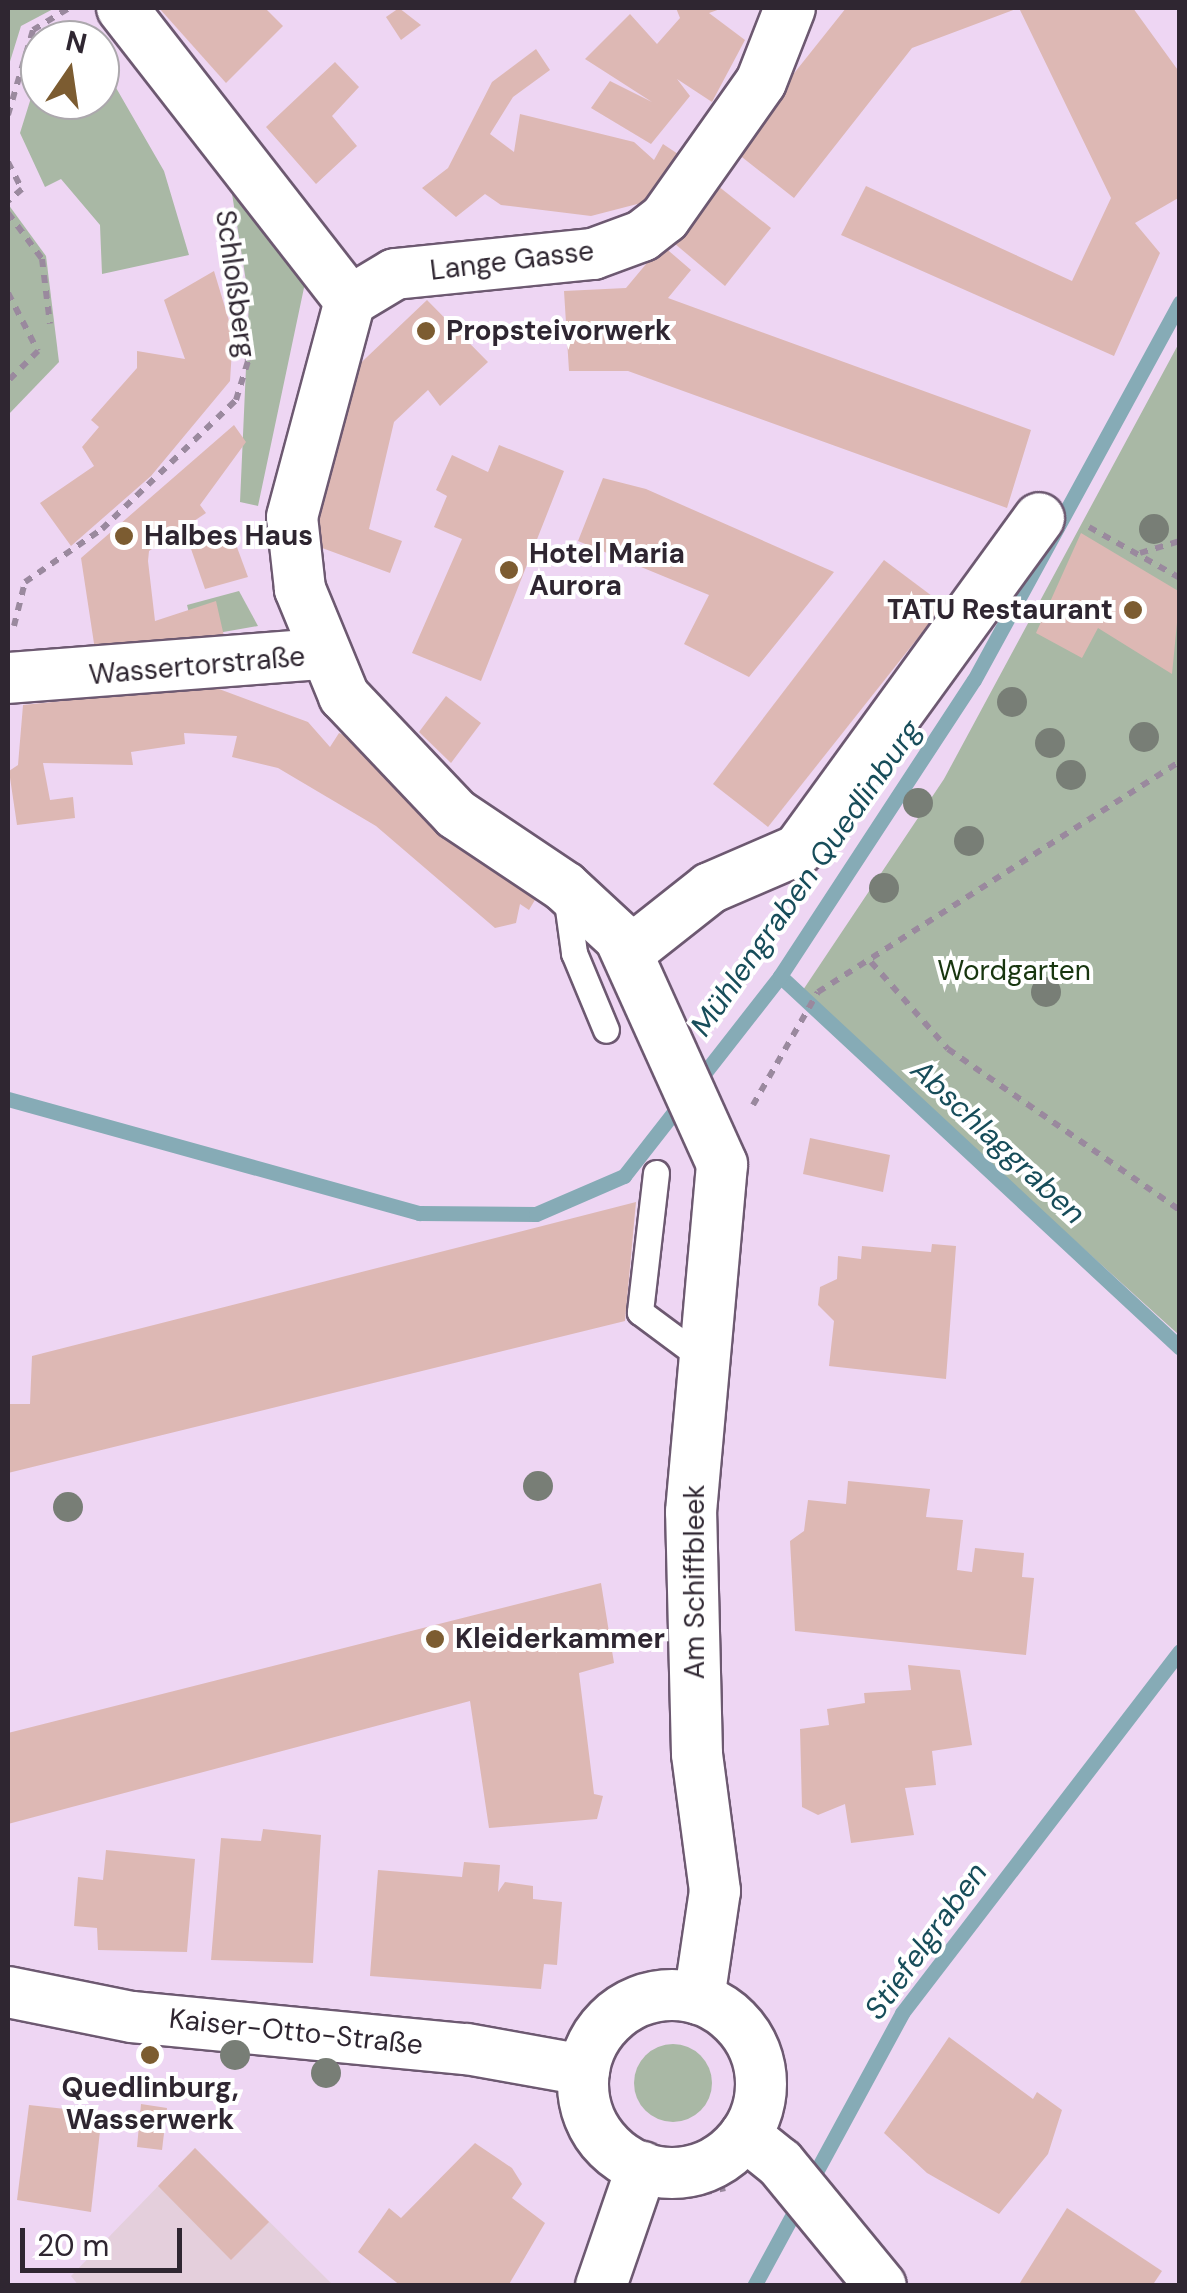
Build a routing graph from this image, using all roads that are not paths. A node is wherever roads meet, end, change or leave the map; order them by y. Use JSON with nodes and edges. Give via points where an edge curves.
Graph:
{"nodes":[{"id":1,"x":122,"y":8,"type":"edge"},
{"id":2,"x":790,"y":8,"type":"edge"},
{"id":3,"x":350,"y":301,"type":"junction"},
{"id":4,"x":1063,"y":522,"type":"road end"},
{"id":5,"x":320,"y":654,"type":"junction"},
{"id":6,"x":10,"y":656,"type":"edge"},
{"id":7,"x":565,"y":887,"type":"junction"},
{"id":8,"x":629,"y":952,"type":"junction"},
{"id":9,"x":606,"y":1030,"type":"dead end"},
{"id":10,"x":714,"y":1142,"type":"joint"},
{"id":11,"x":656,"y":1174,"type":"dead end"},
{"id":12,"x":706,"y":1361,"type":"junction"},
{"id":13,"x":8,"y":1992,"type":"edge"},
{"id":14,"x":699,"y":1999,"type":"junction"},
{"id":15,"x":584,"y":2070,"type":"junction"},
{"id":16,"x":763,"y":2149,"type":"junction"},
{"id":17,"x":654,"y":2182,"type":"junction"},
{"id":18,"x":601,"y":2286,"type":"edge"},
{"id":19,"x":881,"y":2286,"type":"edge"}],
"edges":[{"from":1,"to":3,"type":"street","name":"Schloßberg"},
{"from":2,"to":3,"type":"street","name":"Lange Gasse","via":[[762,82],[666,218],[642,236],[564,258],[394,274]]},
{"from":3,"to":5,"type":"street","via":[[292,517],[296,570]]},
{"from":4,"to":8,"type":"street","via":[[798,850],[710,888]]},
{"from":5,"to":6,"type":"street","name":"Wassertorstraße"},
{"from":5,"to":7,"type":"street","name":"Wassertorstraße","via":[[416,777]]},
{"from":7,"to":8,"type":"street","name":"Wassertorstraße"},
{"from":7,"to":9,"type":"lane","via":[[574,952]]},
{"from":8,"to":10,"type":"street","name":"Wassertorstraße"},
{"from":10,"to":12,"type":"street","name":"Am Schiffbleek"},
{"from":11,"to":12,"type":"lane","via":[[640,1312]]},
{"from":12,"to":14,"type":"street","name":"Am Schiffbleek","via":[[690,1612],[715,1891]]},
{"from":13,"to":15,"type":"street","name":"Kaiser-Otto-Straße","via":[[132,2016],[475,2050]]},
{"from":14,"to":15,"type":"street","via":[[654,1997],[625,2009],[594,2041]]},
{"from":14,"to":16,"type":"street","via":[[737,2024],[754,2048]]},
{"from":15,"to":17,"type":"street","via":[[596,2129]]},
{"from":16,"to":17,"type":"street"},
{"from":16,"to":19,"type":"street"},
{"from":17,"to":18,"type":"street"}]}
